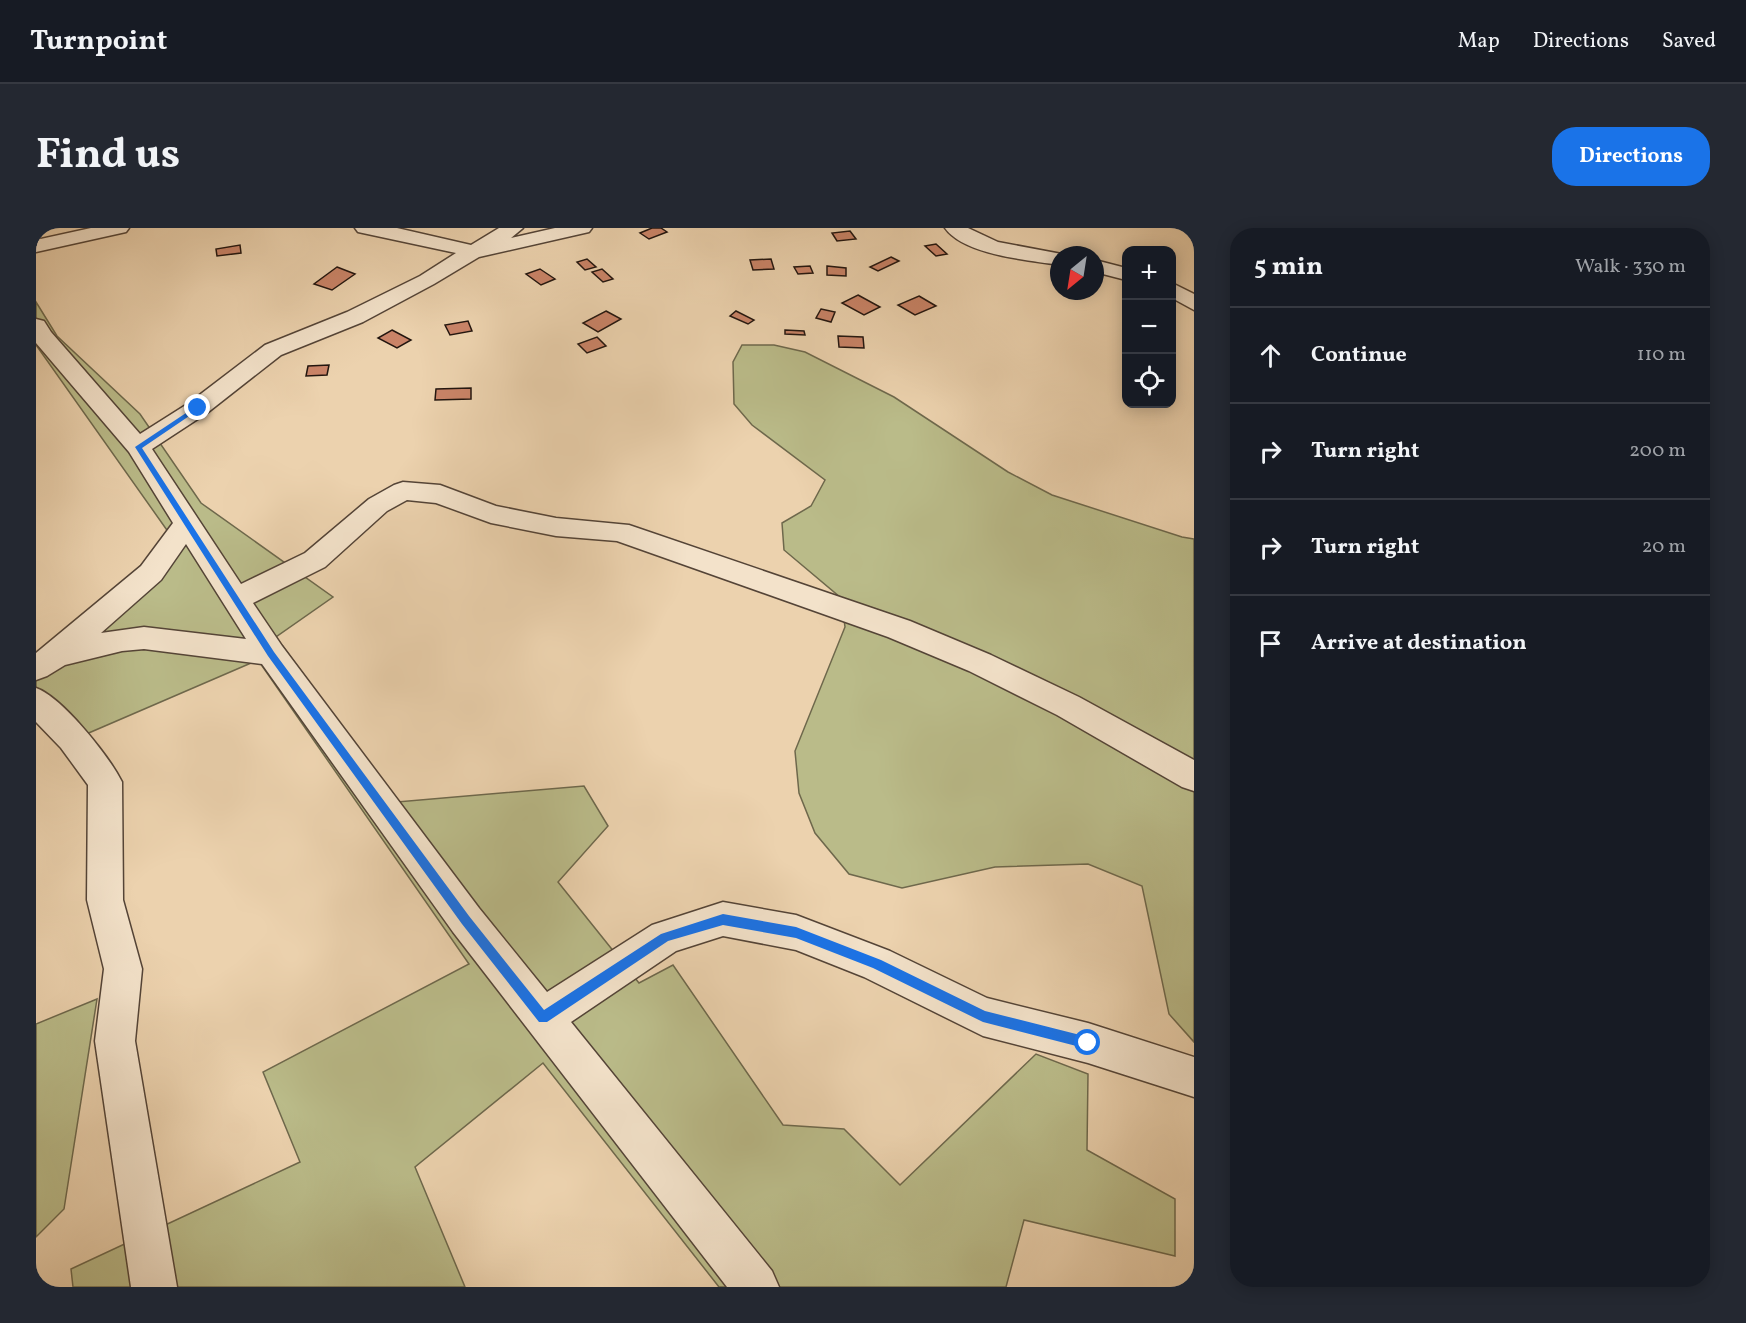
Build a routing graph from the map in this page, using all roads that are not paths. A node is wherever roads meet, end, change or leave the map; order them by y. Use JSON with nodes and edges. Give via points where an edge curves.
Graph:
{"nodes":[{"id":1,"x":119,"y":228,"type":"edge"},
{"id":2,"x":364,"y":228,"type":"edge"},
{"id":3,"x":513,"y":228,"type":"edge"},
{"id":4,"x":582,"y":228,"type":"edge"},
{"id":5,"x":955,"y":228,"type":"edge"},
{"id":6,"x":36,"y":246,"type":"edge"},
{"id":7,"x":475,"y":252,"type":"junction"},
{"id":8,"x":1050,"y":257,"type":"edge"},
{"id":9,"x":1104,"y":268,"type":"edge"},
{"id":10,"x":1122,"y":273,"type":"edge"},
{"id":11,"x":1176,"y":292,"type":"edge"},
{"id":12,"x":1194,"y":303,"type":"edge"},
{"id":13,"x":36,"y":326,"type":"edge"},
{"id":14,"x":138,"y":447,"type":"junction"},
{"id":15,"x":186,"y":525,"type":"junction"},
{"id":16,"x":235,"y":599,"type":"junction"},
{"id":17,"x":271,"y":654,"type":"junction"},
{"id":18,"x":46,"y":662,"type":"edge"},
{"id":19,"x":36,"y":701,"type":"edge"},
{"id":20,"x":1194,"y":777,"type":"edge"},
{"id":21,"x":543,"y":1018,"type":"junction"},
{"id":22,"x":1194,"y":1077,"type":"edge"},
{"id":23,"x":154,"y":1287,"type":"edge"},
{"id":24,"x":756,"y":1287,"type":"edge"}],
"edges":[{"from":1,"to":6,"type":"street"},
{"from":2,"to":7,"type":"street"},
{"from":3,"to":7,"type":"street"},
{"from":4,"to":7,"type":"street"},
{"from":5,"to":8,"type":"street","via":[[973,240],[1002,249]]},
{"from":7,"to":14,"type":"street","via":[[355,317],[273,350],[198,408]]},
{"from":9,"to":10,"type":"street"},
{"from":11,"to":12,"type":"street"},
{"from":13,"to":14,"type":"street"},
{"from":14,"to":15,"type":"street"},
{"from":15,"to":16,"type":"street"},
{"from":15,"to":18,"type":"street","via":[[151,573]]},
{"from":16,"to":17,"type":"street"},
{"from":16,"to":20,"type":"street","via":[[315,560],[378,505],[403,491],[440,494],[491,514],[555,527],[619,532],[899,629],[1068,706]]},
{"from":17,"to":18,"type":"street","via":[[144,639],[122,640]]},
{"from":17,"to":21,"type":"street","via":[[466,920]]},
{"from":19,"to":23,"type":"street","via":[[73,739],[105,782],[105,900],[123,969],[115,1041]]},
{"from":21,"to":22,"type":"street","via":[[665,937],[723,920],[796,933],[877,964],[983,1016],[1088,1043]]},
{"from":21,"to":24,"type":"street"}]}
